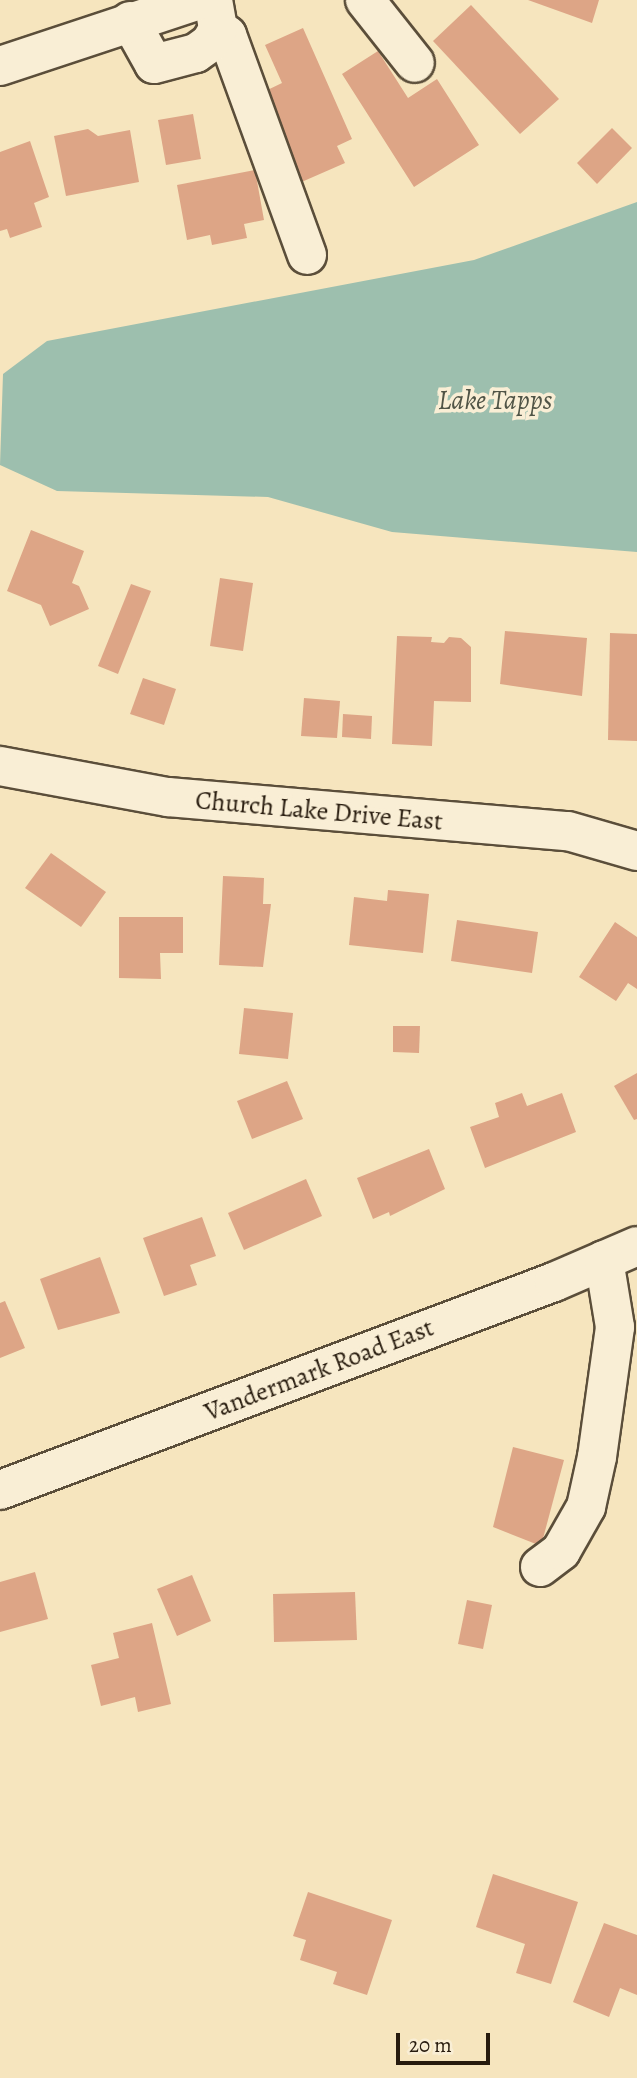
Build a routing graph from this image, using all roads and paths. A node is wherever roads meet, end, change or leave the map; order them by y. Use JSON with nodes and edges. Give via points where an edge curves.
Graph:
{"nodes":[{"id":1,"x":365,"y":0,"type":"edge"},
{"id":2,"x":210,"y":10,"type":"edge"},
{"id":3,"x":415,"y":63,"type":"dead end"},
{"id":4,"x":0,"y":66,"type":"edge"},
{"id":5,"x":307,"y":255,"type":"dead end"},
{"id":6,"x":0,"y":766,"type":"edge"},
{"id":7,"x":637,"y":851,"type":"edge"},
{"id":8,"x":621,"y":1253,"type":"edge"},
{"id":9,"x":0,"y":1490,"type":"edge"},
{"id":10,"x":540,"y":1567,"type":"dead end"}],
"edges":[{"from":1,"to":3,"type":"street"},
{"from":2,"to":4,"type":"street","via":[[130,21]]},
{"from":2,"to":5,"type":"street","via":[[227,35]]},
{"from":6,"to":7,"type":"street","name":"Church Lake Drive East","via":[[168,797],[568,831]]},
{"from":8,"to":9,"type":"street","name":"Vandermark Road East"},
{"from":8,"to":10,"type":"street","via":[[615,1327],[586,1507],[561,1551]]}]}
